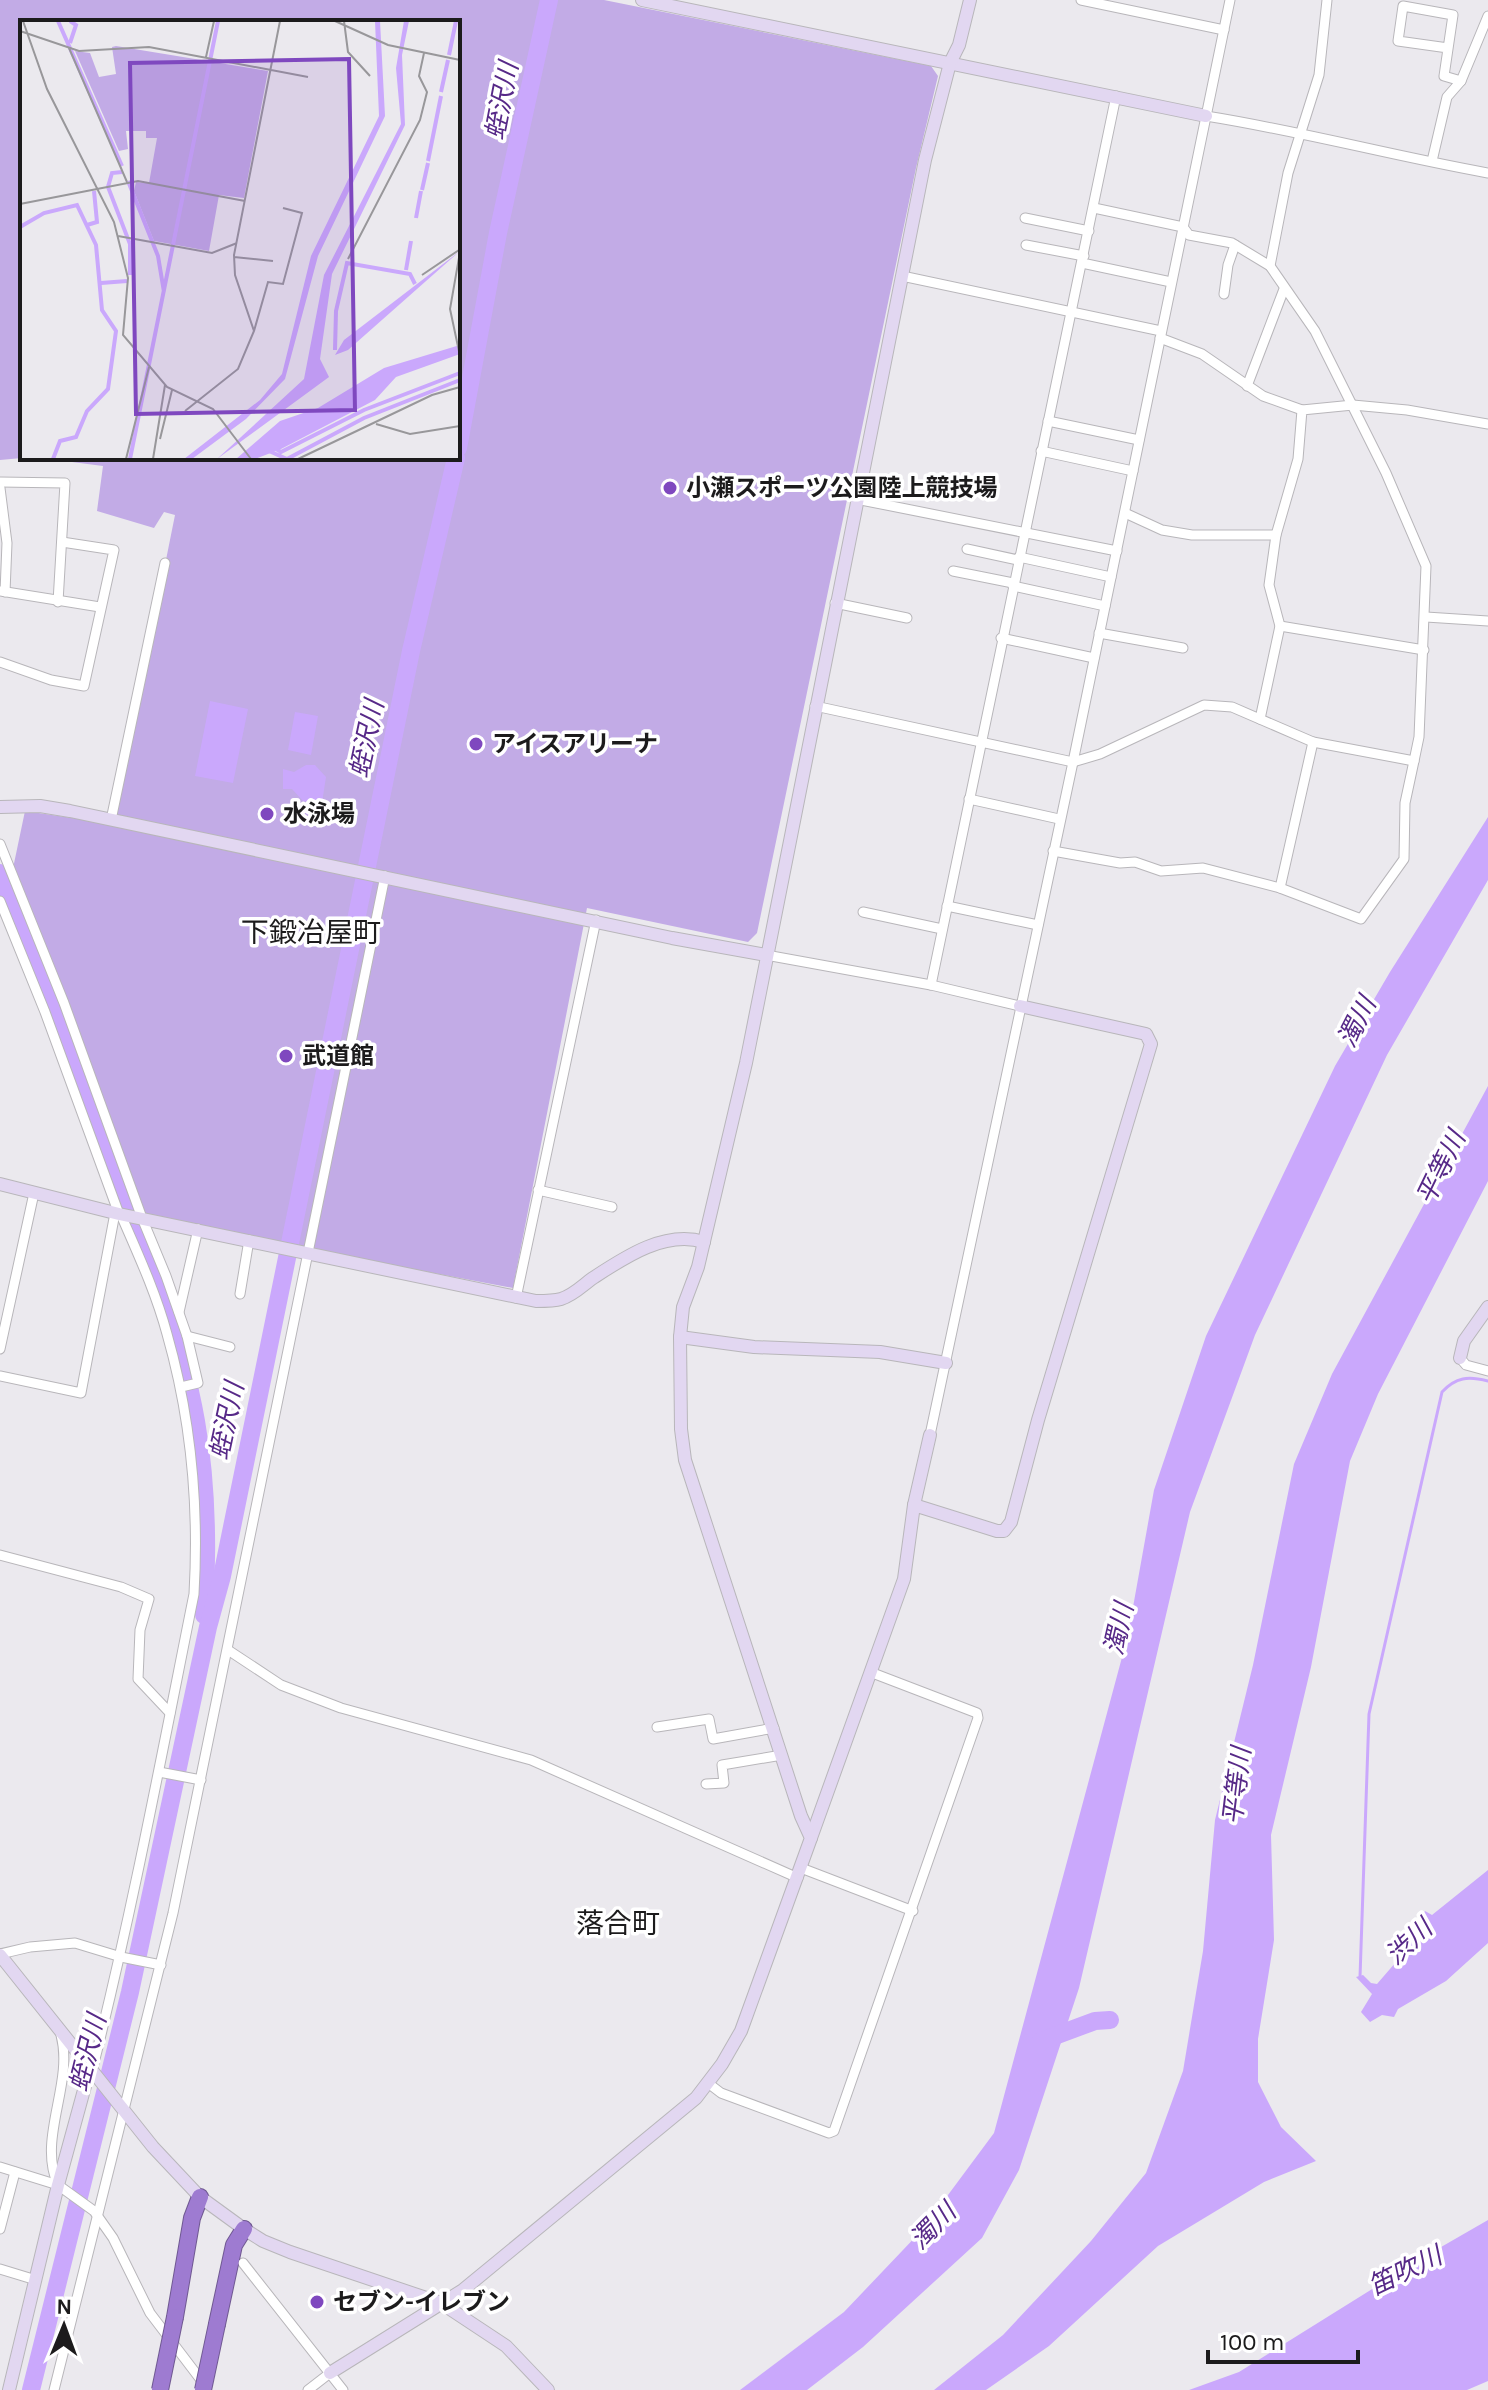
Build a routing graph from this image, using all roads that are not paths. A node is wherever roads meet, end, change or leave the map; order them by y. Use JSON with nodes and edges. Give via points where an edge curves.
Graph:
{"nodes":[{"id":1,"x":642,"y":0,"type":"edge"},
{"id":2,"x":970,"y":0,"type":"edge"},
{"id":3,"x":1081,"y":0,"type":"edge"},
{"id":4,"x":1230,"y":0,"type":"edge"},
{"id":5,"x":1327,"y":0,"type":"edge"},
{"id":6,"x":1488,"y":16,"type":"edge"},
{"id":7,"x":1224,"y":30,"type":"junction"},
{"id":8,"x":1448,"y":48,"type":"junction"},
{"id":9,"x":950,"y":63,"type":"junction"},
{"id":10,"x":1461,"y":81,"type":"junction"},
{"id":11,"x":1116,"y":96,"type":"junction"},
{"id":12,"x":1206,"y":116,"type":"junction"},
{"id":13,"x":1300,"y":134,"type":"junction"},
{"id":14,"x":1432,"y":161,"type":"junction"},
{"id":15,"x":1488,"y":173,"type":"edge"},
{"id":16,"x":1094,"y":208,"type":"junction"},
{"id":17,"x":1025,"y":218,"type":"dead end"},
{"id":18,"x":1183,"y":227,"type":"junction"},
{"id":19,"x":1089,"y":231,"type":"junction"},
{"id":20,"x":1026,"y":245,"type":"dead end"},
{"id":21,"x":1235,"y":245,"type":"junction"},
{"id":22,"x":1083,"y":259,"type":"junction"},
{"id":23,"x":1270,"y":266,"type":"junction"},
{"id":24,"x":902,"y":276,"type":"junction"},
{"id":25,"x":1171,"y":282,"type":"junction"},
{"id":26,"x":1284,"y":289,"type":"junction"},
{"id":27,"x":1224,"y":294,"type":"dead end"},
{"id":28,"x":1071,"y":312,"type":"junction"},
{"id":29,"x":1160,"y":335,"type":"junction"},
{"id":30,"x":1247,"y":386,"type":"junction"},
{"id":31,"x":1353,"y":405,"type":"junction"},
{"id":32,"x":1302,"y":410,"type":"junction"},
{"id":33,"x":1048,"y":421,"type":"junction"},
{"id":34,"x":1488,"y":424,"type":"edge"},
{"id":35,"x":1139,"y":440,"type":"junction"},
{"id":36,"x":1041,"y":451,"type":"junction"},
{"id":37,"x":1133,"y":471,"type":"junction"},
{"id":38,"x":0,"y":485,"type":"edge"},
{"id":39,"x":856,"y":499,"type":"junction"},
{"id":40,"x":1125,"y":513,"type":"junction"},
{"id":41,"x":1024,"y":533,"type":"junction"},
{"id":42,"x":1276,"y":535,"type":"junction"},
{"id":43,"x":62,"y":542,"type":"junction"},
{"id":44,"x":967,"y":549,"type":"dead end"},
{"id":45,"x":1117,"y":551,"type":"junction"},
{"id":46,"x":1019,"y":559,"type":"junction"},
{"id":47,"x":165,"y":563,"type":"dead end"},
{"id":48,"x":953,"y":571,"type":"dead end"},
{"id":49,"x":1111,"y":577,"type":"junction"},
{"id":50,"x":1013,"y":585,"type":"junction"},
{"id":51,"x":3,"y":592,"type":"edge"},
{"id":52,"x":58,"y":602,"type":"junction"},
{"id":53,"x":835,"y":603,"type":"junction"},
{"id":54,"x":1105,"y":606,"type":"junction"},
{"id":55,"x":100,"y":607,"type":"junction"},
{"id":56,"x":1426,"y":617,"type":"junction"},
{"id":57,"x":907,"y":618,"type":"dead end"},
{"id":58,"x":1488,"y":621,"type":"edge"},
{"id":59,"x":1280,"y":626,"type":"junction"},
{"id":60,"x":1099,"y":633,"type":"junction"},
{"id":61,"x":1001,"y":638,"type":"junction"},
{"id":62,"x":1183,"y":648,"type":"dead end"},
{"id":63,"x":1424,"y":650,"type":"junction"},
{"id":64,"x":1094,"y":658,"type":"junction"},
{"id":65,"x":0,"y":662,"type":"edge"},
{"id":66,"x":815,"y":706,"type":"junction"},
{"id":67,"x":1260,"y":719,"type":"junction"},
{"id":68,"x":1313,"y":742,"type":"junction"},
{"id":69,"x":981,"y":744,"type":"junction"},
{"id":70,"x":1414,"y":761,"type":"junction"},
{"id":71,"x":1073,"y":762,"type":"junction"},
{"id":72,"x":969,"y":799,"type":"junction"},
{"id":73,"x":0,"y":807,"type":"edge"},
{"id":74,"x":1059,"y":819,"type":"junction"},
{"id":75,"x":111,"y":820,"type":"junction"},
{"id":76,"x":0,"y":844,"type":"edge"},
{"id":77,"x":1053,"y":851,"type":"junction"},
{"id":78,"x":382,"y":876,"type":"junction"},
{"id":79,"x":1280,"y":888,"type":"junction"},
{"id":80,"x":0,"y":901,"type":"edge"},
{"id":81,"x":947,"y":906,"type":"junction"},
{"id":82,"x":863,"y":912,"type":"dead end"},
{"id":83,"x":596,"y":920,"type":"junction"},
{"id":84,"x":1038,"y":925,"type":"junction"},
{"id":85,"x":942,"y":929,"type":"junction"},
{"id":86,"x":766,"y":955,"type":"junction"},
{"id":87,"x":931,"y":985,"type":"junction"},
{"id":88,"x":64,"y":1003,"type":"junction"},
{"id":89,"x":1020,"y":1006,"type":"junction"},
{"id":90,"x":45,"y":1012,"type":"junction"},
{"id":91,"x":0,"y":1184,"type":"edge"},
{"id":92,"x":538,"y":1190,"type":"junction"},
{"id":93,"x":34,"y":1193,"type":"junction"},
{"id":94,"x":612,"y":1207,"type":"dead end"},
{"id":95,"x":120,"y":1214,"type":"junction"},
{"id":96,"x":142,"y":1218,"type":"junction"},
{"id":97,"x":198,"y":1229,"type":"junction"},
{"id":98,"x":249,"y":1240,"type":"junction"},
{"id":99,"x":704,"y":1242,"type":"junction"},
{"id":100,"x":303,"y":1251,"type":"junction"},
{"id":101,"x":240,"y":1294,"type":"dead end"},
{"id":102,"x":516,"y":1298,"type":"junction"},
{"id":103,"x":1488,"y":1307,"type":"edge"},
{"id":104,"x":179,"y":1313,"type":"junction"},
{"id":105,"x":187,"y":1336,"type":"junction"},
{"id":106,"x":680,"y":1337,"type":"junction"},
{"id":107,"x":230,"y":1347,"type":"dead end"},
{"id":108,"x":0,"y":1349,"type":"edge"},
{"id":109,"x":1460,"y":1358,"type":"joint"},
{"id":110,"x":946,"y":1363,"type":"junction"},
{"id":111,"x":1488,"y":1371,"type":"edge"},
{"id":112,"x":0,"y":1376,"type":"edge"},
{"id":113,"x":181,"y":1387,"type":"junction"},
{"id":114,"x":930,"y":1435,"type":"joint"},
{"id":115,"x":914,"y":1505,"type":"junction"},
{"id":116,"x":0,"y":1555,"type":"edge"},
{"id":117,"x":228,"y":1650,"type":"junction"},
{"id":118,"x":870,"y":1672,"type":"junction"},
{"id":119,"x":170,"y":1713,"type":"junction"},
{"id":120,"x":657,"y":1727,"type":"dead end"},
{"id":121,"x":774,"y":1728,"type":"junction"},
{"id":122,"x":782,"y":1755,"type":"junction"},
{"id":123,"x":161,"y":1772,"type":"junction"},
{"id":124,"x":197,"y":1779,"type":"junction"},
{"id":125,"x":706,"y":1784,"type":"dead end"},
{"id":126,"x":811,"y":1838,"type":"junction"},
{"id":127,"x":800,"y":1873,"type":"junction"},
{"id":128,"x":913,"y":1911,"type":"junction"},
{"id":129,"x":0,"y":1954,"type":"edge"},
{"id":130,"x":122,"y":1958,"type":"junction"},
{"id":131,"x":158,"y":1964,"type":"junction"},
{"id":132,"x":60,"y":2031,"type":"junction"},
{"id":133,"x":92,"y":2071,"type":"junction"},
{"id":134,"x":708,"y":2083,"type":"junction"},
{"id":135,"x":122,"y":2109,"type":"junction"},
{"id":136,"x":0,"y":2167,"type":"edge"},
{"id":137,"x":15,"y":2172,"type":"junction"},
{"id":138,"x":61,"y":2187,"type":"junction"},
{"id":139,"x":200,"y":2197,"type":"junction"},
{"id":140,"x":96,"y":2213,"type":"junction"},
{"id":141,"x":0,"y":2229,"type":"edge"},
{"id":142,"x":244,"y":2229,"type":"junction"},
{"id":143,"x":243,"y":2263,"type":"dead end"},
{"id":144,"x":0,"y":2269,"type":"edge"},
{"id":145,"x":36,"y":2280,"type":"junction"},
{"id":146,"x":441,"y":2303,"type":"junction"},
{"id":147,"x":330,"y":2373,"type":"junction"},
{"id":148,"x":9,"y":2390,"type":"edge"},
{"id":149,"x":54,"y":2390,"type":"edge"},
{"id":150,"x":160,"y":2390,"type":"edge"},
{"id":151,"x":206,"y":2390,"type":"edge"},
{"id":152,"x":308,"y":2390,"type":"edge"},
{"id":153,"x":343,"y":2390,"type":"edge"},
{"id":154,"x":548,"y":2390,"type":"edge"}],
"edges":[{"from":1,"to":9,"type":"street"},
{"from":2,"to":9,"type":"street"},
{"from":3,"to":7,"type":"street"},
{"from":4,"to":7,"type":"street"},
{"from":5,"to":13,"type":"street","via":[[1319,75]]},
{"from":6,"to":10,"type":"street"},
{"from":7,"to":12,"type":"street"},
{"from":8,"to":8,"type":"street","via":[[1453,15],[1403,6],[1398,41]]},
{"from":8,"to":10,"type":"street","via":[[1444,76]]},
{"from":9,"to":11,"type":"street"},
{"from":9,"to":24,"type":"street"},
{"from":10,"to":14,"type":"street","via":[[1447,97]]},
{"from":11,"to":12,"type":"street"},
{"from":11,"to":16,"type":"street"},
{"from":12,"to":13,"type":"street"},
{"from":12,"to":18,"type":"street"},
{"from":13,"to":14,"type":"street"},
{"from":13,"to":23,"type":"street"},
{"from":14,"to":15,"type":"street"},
{"from":16,"to":18,"type":"street"},
{"from":16,"to":19,"type":"street"},
{"from":17,"to":19,"type":"street"},
{"from":18,"to":21,"type":"street","via":[[1189,235]]},
{"from":18,"to":25,"type":"street"},
{"from":19,"to":22,"type":"street"},
{"from":20,"to":22,"type":"street"},
{"from":21,"to":23,"type":"street"},
{"from":21,"to":27,"type":"street"},
{"from":22,"to":25,"type":"street"},
{"from":22,"to":28,"type":"street"},
{"from":23,"to":26,"type":"street"},
{"from":24,"to":28,"type":"street"},
{"from":24,"to":39,"type":"street"},
{"from":25,"to":29,"type":"street"},
{"from":26,"to":30,"type":"street"},
{"from":26,"to":31,"type":"street","via":[[1315,331]]},
{"from":28,"to":29,"type":"street"},
{"from":28,"to":33,"type":"street"},
{"from":29,"to":30,"type":"street","via":[[1202,354]]},
{"from":29,"to":35,"type":"street"},
{"from":30,"to":32,"type":"street"},
{"from":31,"to":32,"type":"street"},
{"from":31,"to":34,"type":"street"},
{"from":31,"to":56,"type":"street","via":[[1426,566]]},
{"from":32,"to":42,"type":"street","via":[[1298,459]]},
{"from":33,"to":35,"type":"street"},
{"from":33,"to":36,"type":"street"},
{"from":35,"to":37,"type":"street"},
{"from":36,"to":37,"type":"street"},
{"from":36,"to":41,"type":"street"},
{"from":37,"to":40,"type":"street"},
{"from":38,"to":43,"type":"street","via":[[65,483]]},
{"from":38,"to":51,"type":"street","via":[[7,543]]},
{"from":39,"to":41,"type":"street"},
{"from":39,"to":53,"type":"street"},
{"from":40,"to":42,"type":"street","via":[[1162,530],[1192,535]]},
{"from":40,"to":45,"type":"street"},
{"from":41,"to":45,"type":"street"},
{"from":41,"to":46,"type":"street"},
{"from":42,"to":59,"type":"street","via":[[1269,585]]},
{"from":43,"to":52,"type":"street"},
{"from":43,"to":55,"type":"street","via":[[114,550]]},
{"from":44,"to":46,"type":"street"},
{"from":45,"to":49,"type":"street"},
{"from":46,"to":49,"type":"street"},
{"from":46,"to":50,"type":"street"},
{"from":47,"to":75,"type":"street"},
{"from":48,"to":50,"type":"street"},
{"from":49,"to":54,"type":"street"},
{"from":50,"to":54,"type":"street"},
{"from":50,"to":61,"type":"street"},
{"from":51,"to":52,"type":"street"},
{"from":52,"to":55,"type":"street"},
{"from":53,"to":57,"type":"street"},
{"from":53,"to":66,"type":"street"},
{"from":54,"to":60,"type":"street"},
{"from":55,"to":65,"type":"street","via":[[84,686]]},
{"from":56,"to":58,"type":"street"},
{"from":56,"to":63,"type":"street"},
{"from":59,"to":63,"type":"street"},
{"from":59,"to":67,"type":"street"},
{"from":60,"to":62,"type":"street"},
{"from":60,"to":64,"type":"street"},
{"from":61,"to":64,"type":"street"},
{"from":61,"to":69,"type":"street"},
{"from":63,"to":70,"type":"street"},
{"from":64,"to":71,"type":"street"},
{"from":66,"to":69,"type":"street"},
{"from":66,"to":86,"type":"street"},
{"from":67,"to":68,"type":"street"},
{"from":67,"to":71,"type":"street","via":[[1232,707],[1204,705]]},
{"from":68,"to":70,"type":"street"},
{"from":68,"to":79,"type":"street"},
{"from":69,"to":71,"type":"street"},
{"from":69,"to":72,"type":"street"},
{"from":70,"to":79,"type":"street","via":[[1405,803],[1404,859],[1361,919]]},
{"from":71,"to":74,"type":"street"},
{"from":72,"to":74,"type":"street"},
{"from":72,"to":81,"type":"street"},
{"from":73,"to":75,"type":"street","via":[[40,806]]},
{"from":74,"to":77,"type":"street"},
{"from":75,"to":78,"type":"street"},
{"from":76,"to":88,"type":"street"},
{"from":77,"to":79,"type":"street","via":[[1135,862],[1161,871],[1203,868]]},
{"from":77,"to":84,"type":"street"},
{"from":78,"to":83,"type":"street"},
{"from":78,"to":100,"type":"street"},
{"from":80,"to":90,"type":"street"},
{"from":81,"to":84,"type":"street"},
{"from":81,"to":85,"type":"street"},
{"from":82,"to":85,"type":"street"},
{"from":83,"to":86,"type":"street"},
{"from":83,"to":92,"type":"street"},
{"from":84,"to":89,"type":"street"},
{"from":85,"to":87,"type":"street"},
{"from":86,"to":87,"type":"street"},
{"from":86,"to":99,"type":"street"},
{"from":87,"to":89,"type":"street"},
{"from":88,"to":90,"type":"street"},
{"from":88,"to":96,"type":"street"},
{"from":89,"to":110,"type":"street"},
{"from":89,"to":115,"type":"street","via":[[1146,1034],[1151,1044],[1011,1522],[997,1531]]},
{"from":90,"to":95,"type":"street"},
{"from":91,"to":93,"type":"street"},
{"from":92,"to":94,"type":"street"},
{"from":92,"to":102,"type":"street"},
{"from":93,"to":95,"type":"street"},
{"from":93,"to":108,"type":"street"},
{"from":95,"to":96,"type":"street"},
{"from":95,"to":112,"type":"street","via":[[81,1393]]},
{"from":95,"to":113,"type":"street","via":[[155,1295]]},
{"from":96,"to":97,"type":"street"},
{"from":96,"to":104,"type":"street"},
{"from":97,"to":98,"type":"street"},
{"from":97,"to":104,"type":"street"},
{"from":98,"to":100,"type":"street"},
{"from":98,"to":101,"type":"street"},
{"from":99,"to":102,"type":"street","via":[[689,1237],[653,1244],[561,1299]]},
{"from":99,"to":106,"type":"street","via":[[683,1307]]},
{"from":100,"to":102,"type":"street"},
{"from":100,"to":117,"type":"street"},
{"from":103,"to":109,"type":"street","via":[[1464,1341]]},
{"from":104,"to":105,"type":"street"},
{"from":105,"to":107,"type":"street"},
{"from":105,"to":113,"type":"street","via":[[198,1383]]},
{"from":106,"to":110,"type":"street","via":[[754,1347],[880,1352]]},
{"from":106,"to":121,"type":"street","via":[[685,1460]]},
{"from":109,"to":111,"type":"street"},
{"from":110,"to":114,"type":"street"},
{"from":113,"to":119,"type":"street","via":[[196,1508],[196,1565]]},
{"from":114,"to":115,"type":"street"},
{"from":115,"to":118,"type":"street","via":[[904,1579]]},
{"from":116,"to":119,"type":"street","via":[[149,1599],[140,1630],[138,1679]]},
{"from":117,"to":124,"type":"street"},
{"from":117,"to":127,"type":"street","via":[[293,1690],[531,1760]]},
{"from":118,"to":126,"type":"street"},
{"from":118,"to":128,"type":"street","via":[[977,1713],[978,1718]]},
{"from":119,"to":123,"type":"street"},
{"from":120,"to":121,"type":"street","via":[[709,1719],[713,1739]]},
{"from":121,"to":122,"type":"street"},
{"from":122,"to":125,"type":"street","via":[[722,1765],[724,1783]]},
{"from":122,"to":126,"type":"street"},
{"from":123,"to":124,"type":"street"},
{"from":123,"to":130,"type":"street"},
{"from":124,"to":131,"type":"street"},
{"from":126,"to":127,"type":"street"},
{"from":127,"to":128,"type":"street"},
{"from":127,"to":134,"type":"street","via":[[741,2031]]},
{"from":128,"to":134,"type":"street","via":[[834,2131],[721,2093]]},
{"from":129,"to":130,"type":"street","via":[[75,1943]]},
{"from":129,"to":132,"type":"street"},
{"from":130,"to":131,"type":"street"},
{"from":130,"to":133,"type":"street"},
{"from":131,"to":135,"type":"street"},
{"from":132,"to":133,"type":"street"},
{"from":132,"to":138,"type":"street","via":[[64,2062],[51,2152]]},
{"from":133,"to":135,"type":"street"},
{"from":133,"to":138,"type":"street"},
{"from":134,"to":146,"type":"street","via":[[612,2168]]},
{"from":135,"to":139,"type":"street"},
{"from":135,"to":140,"type":"street"},
{"from":136,"to":137,"type":"street"},
{"from":137,"to":138,"type":"street"},
{"from":137,"to":141,"type":"street"},
{"from":138,"to":140,"type":"street"},
{"from":138,"to":145,"type":"street"},
{"from":139,"to":142,"type":"street"},
{"from":139,"to":150,"type":"highway","bridge":true},
{"from":140,"to":149,"type":"street"},
{"from":140,"to":151,"type":"street","via":[[150,2313]]},
{"from":142,"to":146,"type":"street","via":[[290,2252]]},
{"from":142,"to":151,"type":"highway","bridge":true,"via":[[234,2245]]},
{"from":143,"to":147,"type":"street"},
{"from":144,"to":145,"type":"street"},
{"from":145,"to":148,"type":"street"},
{"from":146,"to":147,"type":"street"},
{"from":146,"to":154,"type":"street","via":[[506,2346]]},
{"from":147,"to":152,"type":"street"},
{"from":147,"to":153,"type":"street"}]}
